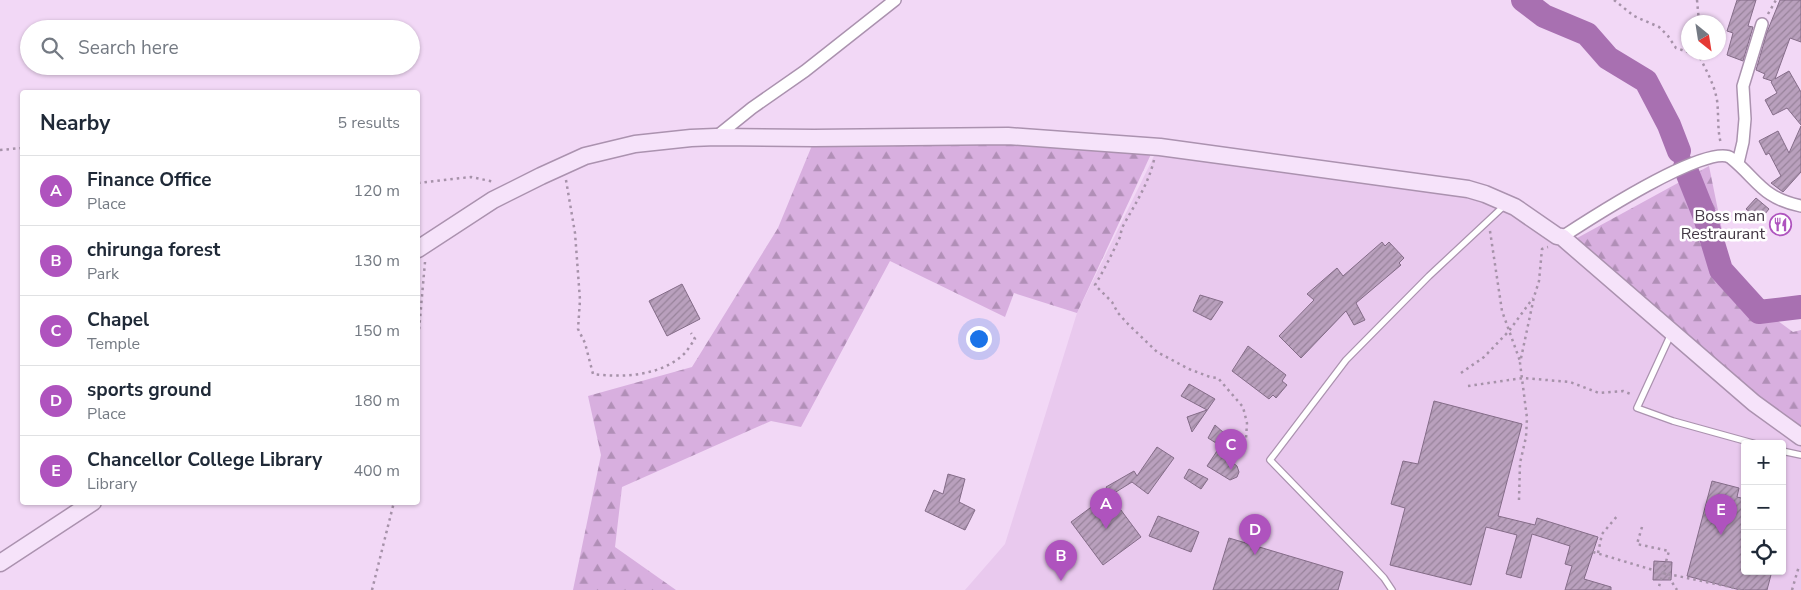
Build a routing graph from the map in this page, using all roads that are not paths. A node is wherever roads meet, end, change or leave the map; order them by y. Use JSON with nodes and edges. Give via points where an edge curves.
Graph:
{"nodes":[{"id":1,"x":895,"y":0,"type":"edge"},
{"id":2,"x":1762,"y":24,"type":"road end"},
{"id":3,"x":716,"y":137,"type":"junction"},
{"id":4,"x":1738,"y":163,"type":"junction"},
{"id":5,"x":1507,"y":203,"type":"junction"},
{"id":6,"x":1801,"y":206,"type":"edge"},
{"id":7,"x":1560,"y":237,"type":"junction"},
{"id":8,"x":422,"y":245,"type":"edge"},
{"id":9,"x":1671,"y":333,"type":"junction"},
{"id":10,"x":1801,"y":437,"type":"edge"},
{"id":11,"x":1741,"y":440,"type":"edge"},
{"id":12,"x":1786,"y":452,"type":"edge"},
{"id":13,"x":1801,"y":455,"type":"edge"},
{"id":14,"x":88,"y":505,"type":"edge"},
{"id":15,"x":0,"y":563,"type":"edge"},
{"id":16,"x":1392,"y":590,"type":"edge"}],
"edges":[{"from":1,"to":3,"type":"street"},
{"from":2,"to":4,"type":"street","via":[[1743,86],[1745,119]]},
{"from":3,"to":5,"type":"street","via":[[1008,136],[1160,147],[1458,187]]},
{"from":3,"to":8,"type":"street","via":[[635,144],[575,160],[493,200]]},
{"from":4,"to":6,"type":"street","via":[[1765,192],[1781,201]]},
{"from":4,"to":7,"type":"street","via":[[1725,156],[1712,157],[1670,172]]},
{"from":5,"to":7,"type":"street"},
{"from":5,"to":16,"type":"lane","via":[[1346,360],[1270,460]]},
{"from":7,"to":9,"type":"street"},
{"from":9,"to":10,"type":"street","via":[[1754,403]]},
{"from":9,"to":11,"type":"lane","via":[[1637,408]]},
{"from":12,"to":13,"type":"lane"},
{"from":14,"to":15,"type":"street"}]}
